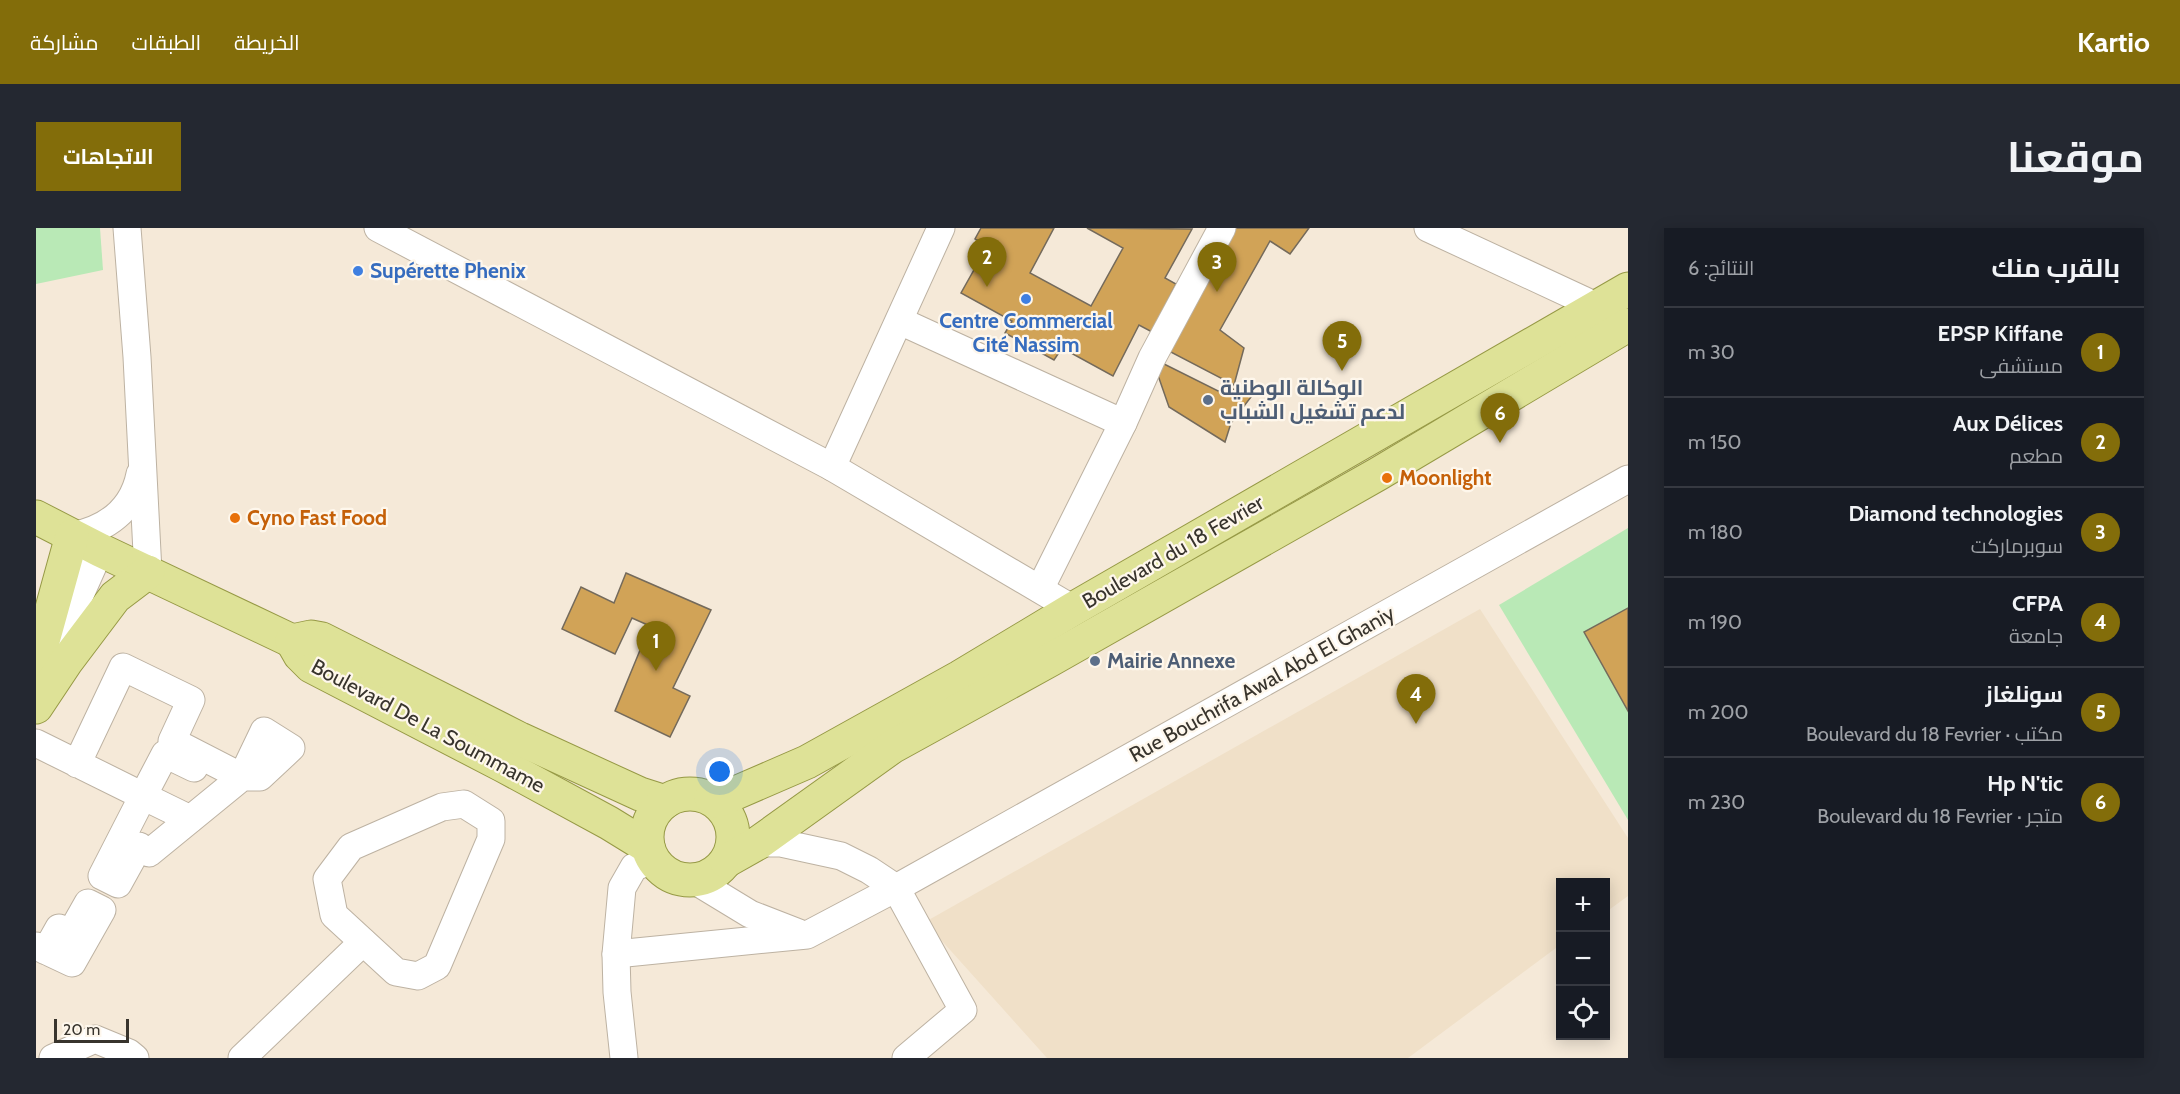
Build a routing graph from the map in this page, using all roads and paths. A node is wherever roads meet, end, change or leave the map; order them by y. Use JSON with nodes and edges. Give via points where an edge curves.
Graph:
{"nodes":[{"id":1,"x":128,"y":228,"type":"edge"},
{"id":2,"x":378,"y":228,"type":"edge"},
{"id":3,"x":941,"y":228,"type":"edge"},
{"id":4,"x":1222,"y":228,"type":"edge"},
{"id":5,"x":1428,"y":228,"type":"edge"},
{"id":6,"x":1628,"y":289,"type":"edge"},
{"id":7,"x":1598,"y":308,"type":"junction"},
{"id":8,"x":900,"y":321,"type":"junction"},
{"id":9,"x":1628,"y":325,"type":"edge"},
{"id":10,"x":1124,"y":423,"type":"junction"},
{"id":11,"x":142,"y":461,"type":"junction"},
{"id":12,"x":832,"y":467,"type":"junction"},
{"id":13,"x":1628,"y":478,"type":"edge"},
{"id":14,"x":36,"y":517,"type":"edge"},
{"id":15,"x":86,"y":543,"type":"junction"},
{"id":16,"x":148,"y":572,"type":"junction"},
{"id":17,"x":1040,"y":589,"type":"junction"},
{"id":18,"x":1074,"y":609,"type":"junction"},
{"id":19,"x":292,"y":641,"type":"junction"},
{"id":20,"x":36,"y":666,"type":"edge"},
{"id":21,"x":36,"y":694,"type":"edge"},
{"id":22,"x":36,"y":707,"type":"edge"},
{"id":23,"x":36,"y":743,"type":"edge"},
{"id":24,"x":77,"y":764,"type":"junction"},
{"id":25,"x":236,"y":782,"type":"junction"},
{"id":26,"x":143,"y":796,"type":"junction"},
{"id":27,"x":711,"y":798,"type":"junction"},
{"id":28,"x":665,"y":802,"type":"junction"},
{"id":29,"x":190,"y":819,"type":"junction"},
{"id":30,"x":758,"y":843,"type":"junction"},
{"id":31,"x":651,"y":854,"type":"junction"},
{"id":32,"x":726,"y":861,"type":"junction"},
{"id":33,"x":694,"y":880,"type":"junction"},
{"id":34,"x":896,"y":888,"type":"junction"},
{"id":35,"x":807,"y":935,"type":"junction"},
{"id":36,"x":363,"y":942,"type":"junction"},
{"id":37,"x":616,"y":954,"type":"junction"},
{"id":38,"x":53,"y":1058,"type":"edge"},
{"id":39,"x":135,"y":1058,"type":"edge"},
{"id":40,"x":242,"y":1058,"type":"edge"},
{"id":41,"x":624,"y":1058,"type":"edge"},
{"id":42,"x":906,"y":1058,"type":"edge"}],
"edges":[{"from":1,"to":11,"type":"street"},
{"from":2,"to":12,"type":"street"},
{"from":3,"to":8,"type":"street"},
{"from":4,"to":10,"type":"street","via":[[1152,358]]},
{"from":5,"to":7,"type":"street"},
{"from":6,"to":7,"type":"main road","name":"Boulevard du 18 Fevrier"},
{"from":7,"to":18,"type":"main road","name":"Boulevard du 18 Fevrier"},
{"from":8,"to":10,"type":"street"},
{"from":8,"to":12,"type":"street"},
{"from":9,"to":30,"type":"main road","name":"Boulevard du 18 Fevrier","via":[[1368,480],[892,747]]},
{"from":10,"to":17,"type":"street"},
{"from":11,"to":15,"type":"street","via":[[135,492],[116,517],[96,530]]},
{"from":11,"to":16,"type":"street"},
{"from":12,"to":17,"type":"street"},
{"from":13,"to":34,"type":"street","name":"Rue Bouchrifa Awal Abd El Ghaniy"},
{"from":14,"to":15,"type":"main road","name":"Boulevard De La Soummame"},
{"from":15,"to":16,"type":"main road","name":"Boulevard De La Soummame"},
{"from":15,"to":20,"type":"main road"},
{"from":15,"to":21,"type":"street"},
{"from":16,"to":19,"type":"main road","name":"Boulevard De La Soummame"},
{"from":16,"to":22,"type":"main road","via":[[115,597]]},
{"from":17,"to":18,"type":"street"},
{"from":18,"to":27,"type":"main road","name":"Boulevard du 18 Fevrier","via":[[807,762],[717,801]]},
{"from":19,"to":28,"type":"main road","name":"Boulevard De La Soummame","via":[[322,639],[520,739]]},
{"from":19,"to":31,"type":"main road","name":"Boulevard De La Soummame","via":[[311,666],[609,823]]},
{"from":23,"to":24,"type":"street"},
{"from":24,"to":25,"type":"street","via":[[123,667],[191,700],[172,741]]},
{"from":24,"to":26,"type":"street"},
{"from":25,"to":26,"type":"street","via":[[165,754]]},
{"from":25,"to":29,"type":"street"},
{"from":26,"to":29,"type":"street"},
{"from":26,"to":29,"type":"street","via":[[102,876],[118,884],[139,846],[149,853]]},
{"from":27,"to":28,"type":"main road","via":[[687,793]]},
{"from":27,"to":32,"type":"main road","via":[[727,813],[732,825],[732,849]]},
{"from":28,"to":31,"type":"main road","via":[[650,821],[647,834]]},
{"from":30,"to":32,"type":"main road","name":"Boulevard du 18 Fevrier"},
{"from":30,"to":34,"type":"street","via":[[781,843],[841,856]]},
{"from":31,"to":33,"type":"main road","via":[[671,876]]},
{"from":31,"to":37,"type":"street","via":[[634,867],[622,888]]},
{"from":32,"to":33,"type":"main road","via":[[718,871]]},
{"from":33,"to":35,"type":"street","via":[[750,914]]},
{"from":34,"to":35,"type":"street","name":"Rue Bouchrifa Awal Abd El Ghaniy"},
{"from":34,"to":42,"type":"street","via":[[963,1010]]},
{"from":35,"to":37,"type":"street"},
{"from":36,"to":36,"type":"street","via":[[396,972],[418,976],[437,966],[491,839],[491,821],[464,804],[442,807],[351,848],[327,879],[334,915]]},
{"from":36,"to":40,"type":"street"},
{"from":37,"to":41,"type":"street"},
{"from":38,"to":39,"type":"street","via":[[95,1039]]}]}
